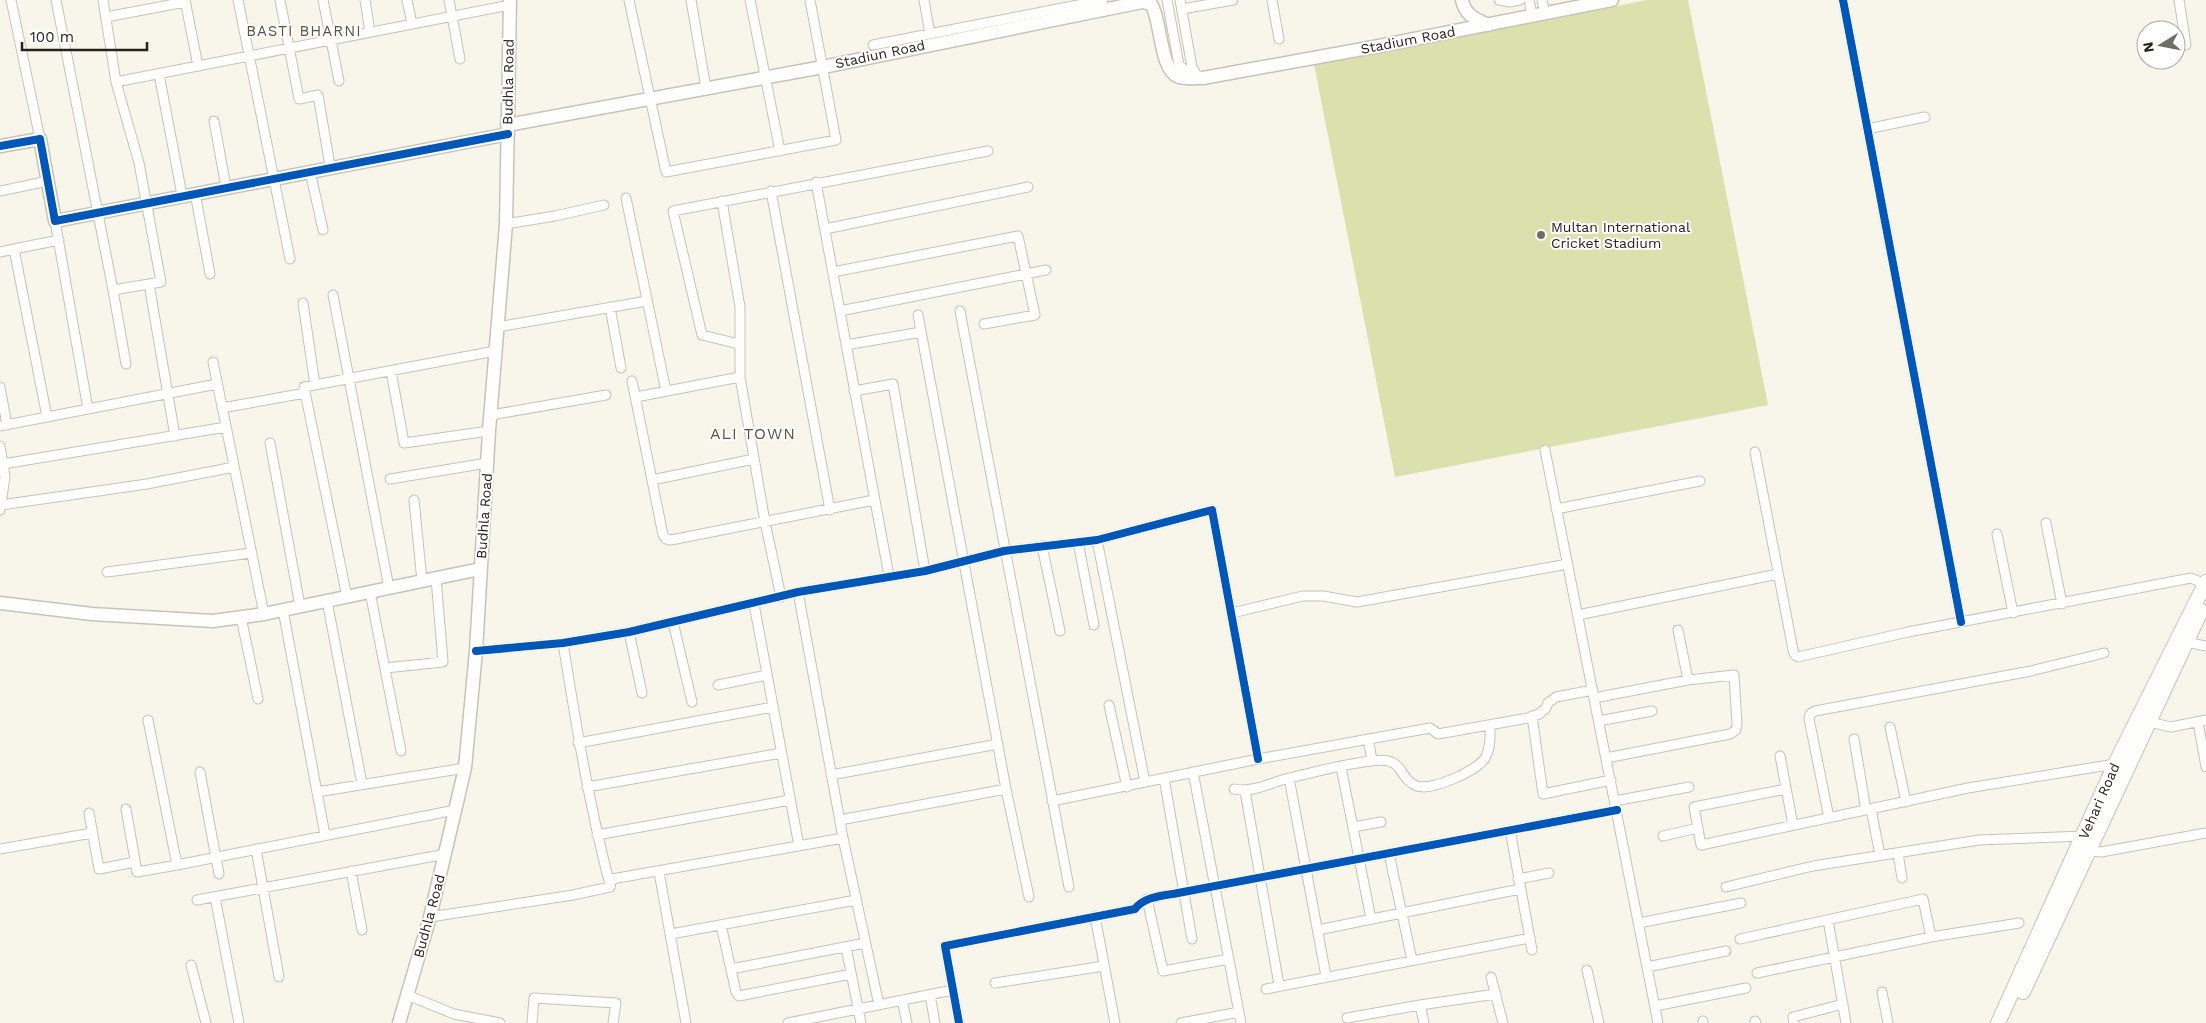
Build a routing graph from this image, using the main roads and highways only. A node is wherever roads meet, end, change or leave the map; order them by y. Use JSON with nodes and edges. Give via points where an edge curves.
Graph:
{"nodes":[{"id":1,"x":1462,"y":0,"type":"edge"},
{"id":2,"x":1612,"y":0,"type":"edge"},
{"id":3,"x":510,"y":2,"type":"edge"},
{"id":4,"x":1488,"y":25,"type":"junction"},
{"id":5,"x":1200,"y":76,"type":"joint"},
{"id":6,"x":507,"y":130,"type":"junction"},
{"id":7,"x":0,"y":146,"type":"edge"},
{"id":8,"x":480,"y":569,"type":"junction"},
{"id":9,"x":2206,"y":582,"type":"edge"},
{"id":10,"x":2206,"y":601,"type":"edge"},
{"id":11,"x":0,"y":603,"type":"edge"},
{"id":12,"x":2182,"y":640,"type":"junction"},
{"id":13,"x":399,"y":1023,"type":"edge"},
{"id":14,"x":1998,"y":1023,"type":"edge"},
{"id":15,"x":2008,"y":1023,"type":"edge"}],
"edges":[{"from":1,"to":4,"type":"main road","via":[[1469,16]]},
{"from":2,"to":4,"type":"main road","name":"Stadium Road"},
{"from":3,"to":6,"type":"main road","name":"Budhla Road"},
{"from":4,"to":5,"type":"main road","name":"Stadium Road"},
{"from":5,"to":6,"type":"main road","name":"Stadiun Road","via":[[1185,78],[1173,73],[1164,56],[1155,12],[1150,4],[1142,2]]},
{"from":6,"to":7,"type":"main road","name":"Stadiun Road","via":[[55,221],[40,139]]},
{"from":6,"to":8,"type":"main road","name":"Budhla Road","via":[[506,224]]},
{"from":8,"to":11,"type":"main road","via":[[264,614],[213,621],[92,614]]},
{"from":8,"to":13,"type":"main road","name":"Budhla Road","via":[[465,768],[430,917]]},
{"from":9,"to":12,"type":"main road","name":"Vehari Road"},
{"from":10,"to":12,"type":"main road","name":"Vehari Road"},
{"from":12,"to":14,"type":"main road","name":"Vehari Road","via":[[2115,764]]},
{"from":12,"to":15,"type":"main road","name":"Vehari Road","via":[[2149,722]]}]}
